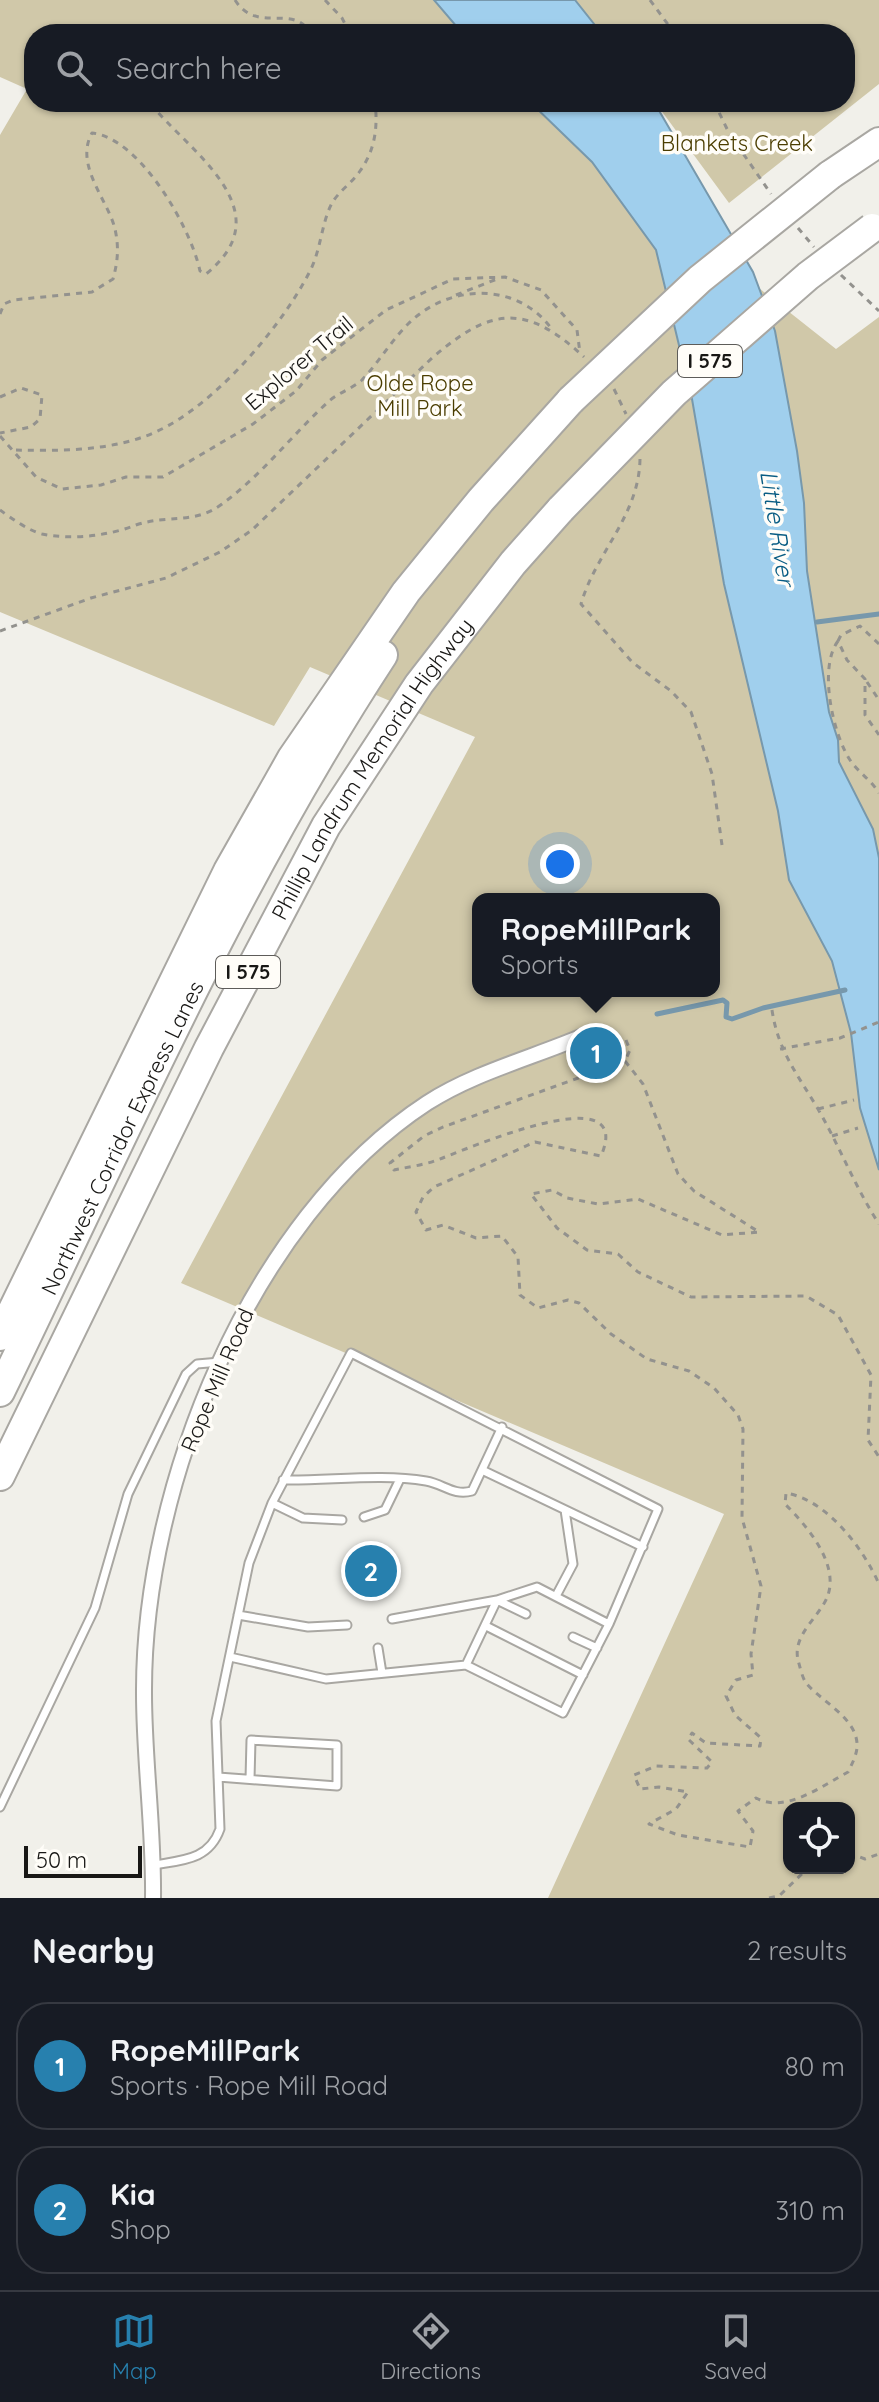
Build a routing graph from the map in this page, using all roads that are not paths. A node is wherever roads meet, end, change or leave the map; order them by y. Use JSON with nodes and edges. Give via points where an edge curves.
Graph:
{"nodes":[{"id":1,"x":879,"y":142,"type":"edge"},
{"id":2,"x":876,"y":226,"type":"edge"},
{"id":3,"x":437,"y":552,"type":"junction"},
{"id":4,"x":588,"y":1034,"type":"dead end"},
{"id":5,"x":0,"y":1336,"type":"edge"},
{"id":6,"x":223,"y":1361,"type":"junction"},
{"id":7,"x":0,"y":1392,"type":"edge"},
{"id":8,"x":502,"y":1427,"type":"junction"},
{"id":9,"x":482,"y":1470,"type":"junction"},
{"id":10,"x":0,"y":1476,"type":"edge"},
{"id":11,"x":400,"y":1479,"type":"junction"},
{"id":12,"x":283,"y":1480,"type":"junction"},
{"id":13,"x":272,"y":1503,"type":"junction"},
{"id":14,"x":565,"y":1510,"type":"junction"},
{"id":15,"x":364,"y":1517,"type":"dead end"},
{"id":16,"x":342,"y":1520,"type":"dead end"},
{"id":17,"x":643,"y":1547,"type":"junction"},
{"id":18,"x":556,"y":1596,"type":"junction"},
{"id":19,"x":497,"y":1600,"type":"junction"},
{"id":20,"x":526,"y":1614,"type":"dead end"},
{"id":21,"x":238,"y":1615,"type":"junction"},
{"id":22,"x":392,"y":1619,"type":"dead end"},
{"id":23,"x":609,"y":1624,"type":"junction"},
{"id":24,"x":347,"y":1625,"type":"dead end"},
{"id":25,"x":486,"y":1626,"type":"junction"},
{"id":26,"x":573,"y":1637,"type":"dead end"},
{"id":27,"x":378,"y":1648,"type":"dead end"},
{"id":28,"x":597,"y":1648,"type":"junction"},
{"id":29,"x":230,"y":1657,"type":"junction"},
{"id":30,"x":466,"y":1665,"type":"junction"},
{"id":31,"x":382,"y":1673,"type":"junction"},
{"id":32,"x":583,"y":1675,"type":"junction"},
{"id":33,"x":218,"y":1777,"type":"junction"},
{"id":34,"x":250,"y":1779,"type":"junction"},
{"id":35,"x":0,"y":1807,"type":"edge"},
{"id":36,"x":154,"y":1865,"type":"junction"},
{"id":37,"x":153,"y":1898,"type":"edge"}],
"edges":[{"from":1,"to":3,"type":"highway","number":"I 575","bridge":true,"via":[[700,279],[571,400]]},
{"from":2,"to":10,"type":"highway","name":"Phillip Landrum Memorial Highway","number":"I 575","bridge":true,"via":[[808,276],[674,393],[504,574],[419,684],[326,826],[209,1048]]},
{"from":3,"to":5,"type":"highway","number":"I 575","via":[[330,701],[247,835]]},
{"from":3,"to":7,"type":"highway","name":"Northwest Corridor Express Lanes","via":[[395,637],[317,760],[251,879]]},
{"from":4,"to":6,"type":"street","name":"Rope Mill Road","via":[[494,1070],[428,1103],[368,1150],[326,1190],[294,1233],[246,1308]]},
{"from":6,"to":35,"type":"lane","via":[[197,1364],[186,1374],[128,1494],[95,1608]]},
{"from":6,"to":36,"type":"street","name":"Rope Mill Road","via":[[194,1426],[164,1518],[149,1604],[144,1692]]},
{"from":8,"to":9,"type":"lane"},
{"from":8,"to":12,"type":"lane","via":[[351,1353]]},
{"from":8,"to":17,"type":"lane","via":[[658,1509]]},
{"from":9,"to":11,"type":"lane","via":[[472,1491],[459,1495],[428,1481]]},
{"from":9,"to":14,"type":"lane"},
{"from":11,"to":12,"type":"lane"},
{"from":11,"to":15,"type":"lane","via":[[385,1510]]},
{"from":12,"to":13,"type":"lane"},
{"from":13,"to":16,"type":"lane","via":[[303,1518]]},
{"from":13,"to":21,"type":"lane","via":[[249,1563]]},
{"from":14,"to":17,"type":"lane"},
{"from":14,"to":18,"type":"lane","via":[[573,1564]]},
{"from":17,"to":23,"type":"lane"},
{"from":18,"to":19,"type":"lane","via":[[537,1587]]},
{"from":18,"to":23,"type":"lane"},
{"from":19,"to":20,"type":"lane"},
{"from":19,"to":22,"type":"lane"},
{"from":19,"to":25,"type":"lane"},
{"from":21,"to":24,"type":"lane","via":[[308,1627]]},
{"from":21,"to":29,"type":"lane"},
{"from":23,"to":28,"type":"lane"},
{"from":25,"to":30,"type":"lane"},
{"from":25,"to":32,"type":"lane"},
{"from":26,"to":28,"type":"lane"},
{"from":27,"to":31,"type":"lane"},
{"from":28,"to":32,"type":"lane"},
{"from":29,"to":31,"type":"lane","via":[[326,1679]]},
{"from":29,"to":33,"type":"lane","via":[[216,1721]]},
{"from":30,"to":31,"type":"lane"},
{"from":30,"to":32,"type":"lane","via":[[563,1713]]},
{"from":33,"to":34,"type":"lane"},
{"from":33,"to":36,"type":"lane","via":[[220,1829],[214,1845],[199,1857]]},
{"from":34,"to":34,"type":"lane","via":[[337,1786],[337,1745],[251,1740]]},
{"from":36,"to":37,"type":"street","name":"Rope Mill Road"}]}
